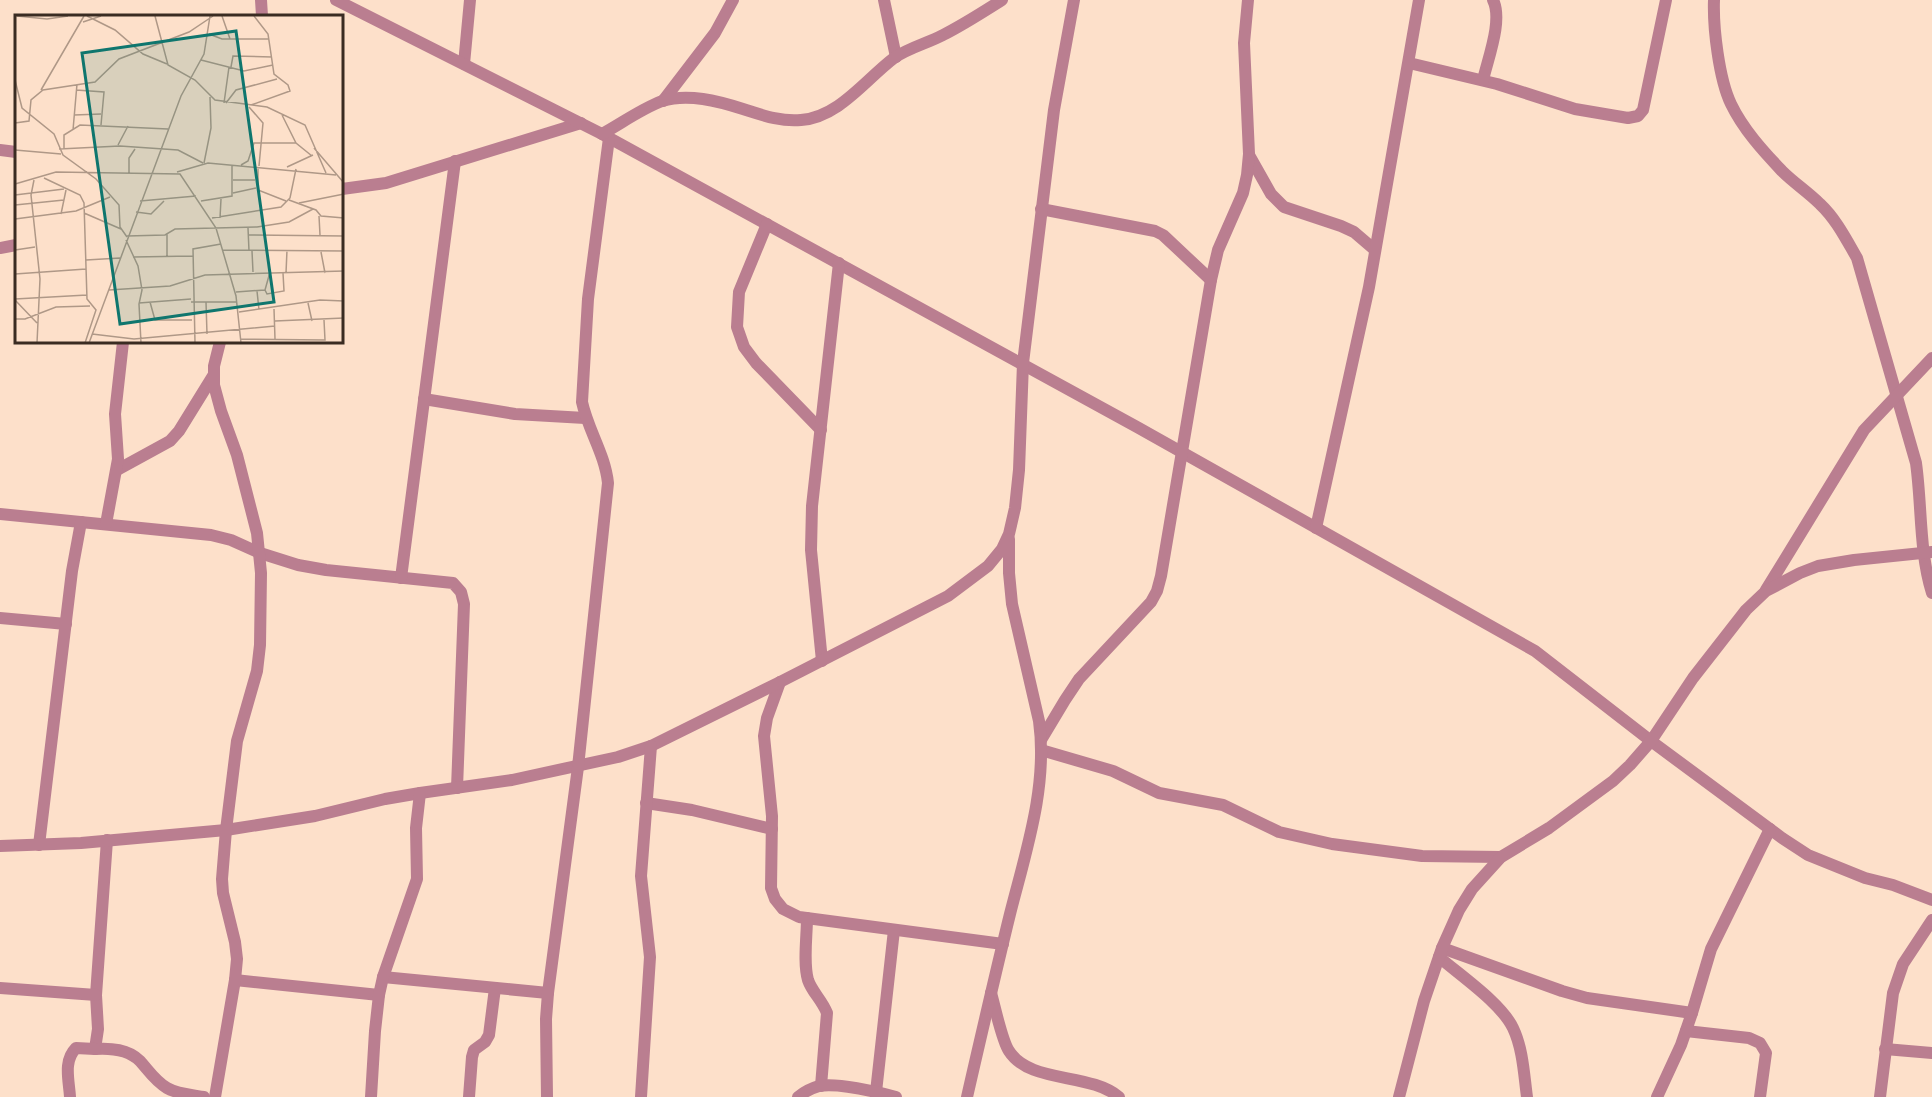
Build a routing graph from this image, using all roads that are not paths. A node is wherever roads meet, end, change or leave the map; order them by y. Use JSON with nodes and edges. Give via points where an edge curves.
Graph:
{"nodes":[{"id":1,"x":261,"y":0,"type":"edge"},
{"id":2,"x":336,"y":0,"type":"edge"},
{"id":3,"x":470,"y":0,"type":"edge"},
{"id":4,"x":733,"y":0,"type":"edge"},
{"id":5,"x":884,"y":0,"type":"edge"},
{"id":6,"x":1002,"y":0,"type":"edge"},
{"id":7,"x":1074,"y":0,"type":"edge"},
{"id":8,"x":1248,"y":0,"type":"edge"},
{"id":9,"x":1419,"y":0,"type":"edge"},
{"id":10,"x":1493,"y":0,"type":"edge"},
{"id":11,"x":1666,"y":0,"type":"edge"},
{"id":12,"x":1714,"y":0,"type":"edge"},
{"id":13,"x":262,"y":15,"type":"edge"},
{"id":14,"x":896,"y":57,"type":"junction"},
{"id":15,"x":1409,"y":63,"type":"junction"},
{"id":16,"x":464,"y":64,"type":"junction"},
{"id":17,"x":1483,"y":80,"type":"junction"},
{"id":18,"x":663,"y":101,"type":"junction"},
{"id":19,"x":580,"y":123,"type":"junction"},
{"id":20,"x":606,"y":136,"type":"junction"},
{"id":21,"x":0,"y":150,"type":"edge"},
{"id":22,"x":15,"y":152,"type":"edge"},
{"id":23,"x":1249,"y":154,"type":"junction"},
{"id":24,"x":455,"y":161,"type":"junction"},
{"id":25,"x":344,"y":189,"type":"edge"},
{"id":26,"x":1041,"y":209,"type":"junction"},
{"id":27,"x":767,"y":224,"type":"junction"},
{"id":28,"x":15,"y":245,"type":"edge"},
{"id":29,"x":0,"y":248,"type":"edge"},
{"id":30,"x":1375,"y":250,"type":"junction"},
{"id":31,"x":839,"y":263,"type":"junction"},
{"id":32,"x":1211,"y":280,"type":"junction"},
{"id":33,"x":123,"y":344,"type":"edge"},
{"id":34,"x":220,"y":344,"type":"edge"},
{"id":35,"x":1932,"y":358,"type":"edge"},
{"id":36,"x":1023,"y":363,"type":"junction"},
{"id":37,"x":214,"y":375,"type":"junction"},
{"id":38,"x":1897,"y":396,"type":"junction"},
{"id":39,"x":424,"y":399,"type":"junction"},
{"id":40,"x":585,"y":418,"type":"junction"},
{"id":41,"x":821,"y":430,"type":"junction"},
{"id":42,"x":1181,"y":452,"type":"junction"},
{"id":43,"x":117,"y":470,"type":"junction"},
{"id":44,"x":0,"y":514,"type":"edge"},
{"id":45,"x":81,"y":522,"type":"junction"},
{"id":46,"x":106,"y":524,"type":"junction"},
{"id":47,"x":1316,"y":528,"type":"junction"},
{"id":48,"x":1009,"y":534,"type":"junction"},
{"id":49,"x":1928,"y":552,"type":"edge"},
{"id":50,"x":260,"y":553,"type":"junction"},
{"id":51,"x":401,"y":578,"type":"junction"},
{"id":52,"x":1766,"y":591,"type":"junction"},
{"id":53,"x":1932,"y":593,"type":"edge"},
{"id":54,"x":0,"y":618,"type":"edge"},
{"id":55,"x":66,"y":624,"type":"junction"},
{"id":56,"x":822,"y":661,"type":"junction"},
{"id":57,"x":780,"y":682,"type":"junction"},
{"id":58,"x":1651,"y":741,"type":"junction"},
{"id":59,"x":1041,"y":745,"type":"junction"},
{"id":60,"x":651,"y":746,"type":"junction"},
{"id":61,"x":578,"y":767,"type":"junction"},
{"id":62,"x":457,"y":788,"type":"junction"},
{"id":63,"x":420,"y":793,"type":"junction"},
{"id":64,"x":646,"y":803,"type":"junction"},
{"id":65,"x":772,"y":829,"type":"junction"},
{"id":66,"x":1770,"y":829,"type":"junction"},
{"id":67,"x":226,"y":830,"type":"junction"},
{"id":68,"x":107,"y":840,"type":"junction"},
{"id":69,"x":39,"y":845,"type":"junction"},
{"id":70,"x":0,"y":846,"type":"edge"},
{"id":71,"x":1502,"y":857,"type":"junction"},
{"id":72,"x":1932,"y":900,"type":"edge"},
{"id":73,"x":807,"y":918,"type":"junction"},
{"id":74,"x":1932,"y":920,"type":"edge"},
{"id":75,"x":894,"y":930,"type":"junction"},
{"id":76,"x":1003,"y":944,"type":"junction"},
{"id":77,"x":1441,"y":953,"type":"junction"},
{"id":78,"x":383,"y":977,"type":"junction"},
{"id":79,"x":235,"y":980,"type":"junction"},
{"id":80,"x":0,"y":988,"type":"edge"},
{"id":81,"x":495,"y":988,"type":"junction"},
{"id":82,"x":991,"y":992,"type":"junction"},
{"id":83,"x":548,"y":993,"type":"junction"},
{"id":84,"x":96,"y":995,"type":"junction"},
{"id":85,"x":379,"y":995,"type":"junction"},
{"id":86,"x":1692,"y":1013,"type":"junction"},
{"id":87,"x":1686,"y":1030,"type":"junction"},
{"id":88,"x":95,"y":1048,"type":"junction"},
{"id":89,"x":1885,"y":1049,"type":"junction"},
{"id":90,"x":1932,"y":1053,"type":"edge"},
{"id":91,"x":820,"y":1086,"type":"junction"},
{"id":92,"x":876,"y":1092,"type":"junction"},
{"id":93,"x":70,"y":1097,"type":"edge"},
{"id":94,"x":204,"y":1097,"type":"edge"},
{"id":95,"x":215,"y":1097,"type":"edge"},
{"id":96,"x":371,"y":1097,"type":"edge"},
{"id":97,"x":469,"y":1097,"type":"edge"},
{"id":98,"x":547,"y":1097,"type":"edge"},
{"id":99,"x":640,"y":1097,"type":"edge"},
{"id":100,"x":798,"y":1097,"type":"edge"},
{"id":101,"x":896,"y":1097,"type":"edge"},
{"id":102,"x":967,"y":1097,"type":"edge"},
{"id":103,"x":1119,"y":1097,"type":"edge"},
{"id":104,"x":1399,"y":1097,"type":"edge"},
{"id":105,"x":1527,"y":1097,"type":"edge"},
{"id":106,"x":1657,"y":1097,"type":"edge"},
{"id":107,"x":1760,"y":1097,"type":"edge"},
{"id":108,"x":1880,"y":1097,"type":"edge"}],
"edges":[{"from":1,"to":13,"type":"street"},
{"from":2,"to":16,"type":"street"},
{"from":3,"to":16,"type":"street"},
{"from":4,"to":18,"type":"street","via":[[715,33]]},
{"from":5,"to":14,"type":"street"},
{"from":6,"to":14,"type":"street","via":[[944,35]]},
{"from":7,"to":26,"type":"street"},
{"from":8,"to":23,"type":"street","via":[[1244,43]]},
{"from":9,"to":15,"type":"street"},
{"from":10,"to":17,"type":"street","via":[[1497,21]]},
{"from":11,"to":17,"type":"street","via":[[1643,110],[1638,116],[1628,118],[1575,109]]},
{"from":12,"to":38,"type":"street","via":[[1720,64],[1731,104],[1755,141],[1822,206],[1857,258]]},
{"from":14,"to":18,"type":"street","via":[[832,111],[819,117],[780,120],[698,99]]},
{"from":15,"to":17,"type":"street"},
{"from":15,"to":30,"type":"street"},
{"from":16,"to":19,"type":"street"},
{"from":18,"to":20,"type":"street","via":[[642,110]]},
{"from":19,"to":20,"type":"street"},
{"from":19,"to":24,"type":"street"},
{"from":20,"to":27,"type":"street"},
{"from":20,"to":40,"type":"street","via":[[588,299],[582,402]]},
{"from":21,"to":22,"type":"street"},
{"from":23,"to":30,"type":"street","via":[[1271,194],[1284,207],[1354,232]]},
{"from":23,"to":32,"type":"street","via":[[1243,193],[1218,250]]},
{"from":24,"to":25,"type":"street","via":[[386,183]]},
{"from":24,"to":39,"type":"street"},
{"from":26,"to":32,"type":"street","via":[[1155,231]]},
{"from":26,"to":36,"type":"street"},
{"from":27,"to":31,"type":"street"},
{"from":27,"to":41,"type":"street","via":[[740,292],[737,327],[744,347],[756,363]]},
{"from":28,"to":29,"type":"street"},
{"from":30,"to":47,"type":"street"},
{"from":31,"to":36,"type":"street"},
{"from":31,"to":41,"type":"street"},
{"from":32,"to":42,"type":"street"},
{"from":33,"to":43,"type":"street","via":[[115,414]]},
{"from":34,"to":37,"type":"street"},
{"from":35,"to":38,"type":"street"},
{"from":36,"to":42,"type":"street"},
{"from":36,"to":48,"type":"street","via":[[1019,470]]},
{"from":37,"to":43,"type":"street","via":[[170,441]]},
{"from":37,"to":50,"type":"street"},
{"from":38,"to":49,"type":"street","via":[[1916,463]]},
{"from":38,"to":52,"type":"street","via":[[1864,430]]},
{"from":39,"to":40,"type":"street","via":[[515,414]]},
{"from":39,"to":51,"type":"street"},
{"from":40,"to":61,"type":"street","via":[[608,483]]},
{"from":41,"to":56,"type":"street","via":[[810,550]]},
{"from":42,"to":47,"type":"street"},
{"from":42,"to":59,"type":"street","via":[[1161,576],[1151,602],[1079,679]]},
{"from":43,"to":46,"type":"street"},
{"from":44,"to":45,"type":"street"},
{"from":45,"to":46,"type":"street"},
{"from":45,"to":55,"type":"street"},
{"from":46,"to":50,"type":"street","via":[[211,536]]},
{"from":47,"to":58,"type":"street","via":[[1534,651]]},
{"from":48,"to":56,"type":"street","via":[[988,566],[948,596]]},
{"from":48,"to":59,"type":"street","via":[[1012,604]]},
{"from":49,"to":52,"type":"street","via":[[1818,566]]},
{"from":49,"to":53,"type":"street","via":[[1926,572]]},
{"from":50,"to":51,"type":"street","via":[[316,569]]},
{"from":50,"to":67,"type":"street","via":[[257,671],[237,741]]},
{"from":51,"to":62,"type":"street","via":[[453,583],[461,592],[464,604]]},
{"from":52,"to":58,"type":"street","via":[[1746,610],[1693,678]]},
{"from":54,"to":55,"type":"street"},
{"from":55,"to":69,"type":"street"},
{"from":56,"to":57,"type":"street"},
{"from":57,"to":60,"type":"street"},
{"from":57,"to":65,"type":"street","via":[[764,736]]},
{"from":58,"to":66,"type":"street"},
{"from":58,"to":71,"type":"street","via":[[1612,781]]},
{"from":59,"to":71,"type":"street","via":[[1113,771],[1159,793],[1223,805],[1279,832],[1332,844],[1422,856]]},
{"from":59,"to":76,"type":"street","via":[[1041,777],[1032,825]]},
{"from":60,"to":61,"type":"street"},
{"from":60,"to":64,"type":"street"},
{"from":61,"to":62,"type":"street"},
{"from":61,"to":83,"type":"street"},
{"from":62,"to":63,"type":"street"},
{"from":63,"to":67,"type":"street"},
{"from":63,"to":78,"type":"street","via":[[417,879]]},
{"from":64,"to":65,"type":"street"},
{"from":64,"to":99,"type":"street","via":[[641,876],[650,957]]},
{"from":65,"to":73,"type":"street","via":[[771,888],[775,899],[783,909]]},
{"from":66,"to":72,"type":"street","via":[[1808,855]]},
{"from":66,"to":86,"type":"street","via":[[1711,949]]},
{"from":67,"to":68,"type":"street"},
{"from":67,"to":79,"type":"street","via":[[222,879],[235,942]]},
{"from":68,"to":69,"type":"street"},
{"from":68,"to":84,"type":"street"},
{"from":69,"to":70,"type":"street"},
{"from":71,"to":77,"type":"street","via":[[1472,889]]},
{"from":73,"to":75,"type":"street"},
{"from":73,"to":91,"type":"street","via":[[807,973],[826,1013]]},
{"from":74,"to":89,"type":"street","via":[[1903,964],[1893,993]]},
{"from":75,"to":76,"type":"street"},
{"from":75,"to":92,"type":"street"},
{"from":76,"to":82,"type":"street"},
{"from":77,"to":86,"type":"street","via":[[1587,998]]},
{"from":77,"to":104,"type":"street"},
{"from":77,"to":105,"type":"street","via":[[1504,1012],[1519,1044]]},
{"from":78,"to":81,"type":"street"},
{"from":78,"to":85,"type":"street"},
{"from":79,"to":85,"type":"street"},
{"from":79,"to":95,"type":"street"},
{"from":80,"to":84,"type":"street"},
{"from":81,"to":83,"type":"street"},
{"from":81,"to":97,"type":"street","via":[[489,1035],[472,1057]]},
{"from":82,"to":102,"type":"street"},
{"from":82,"to":103,"type":"street","via":[[1008,1050],[1017,1060],[1028,1068],[1104,1086]]},
{"from":83,"to":98,"type":"street"},
{"from":84,"to":88,"type":"street"},
{"from":85,"to":96,"type":"street"},
{"from":86,"to":87,"type":"street"},
{"from":87,"to":106,"type":"street"},
{"from":87,"to":107,"type":"street","via":[[1749,1038],[1760,1043],[1766,1053]]},
{"from":88,"to":93,"type":"street","via":[[75,1048],[69,1054]]},
{"from":88,"to":94,"type":"street","via":[[129,1053],[168,1089]]},
{"from":89,"to":90,"type":"street"},
{"from":89,"to":108,"type":"street"},
{"from":91,"to":92,"type":"street"},
{"from":91,"to":100,"type":"street"},
{"from":92,"to":101,"type":"street"}]}
